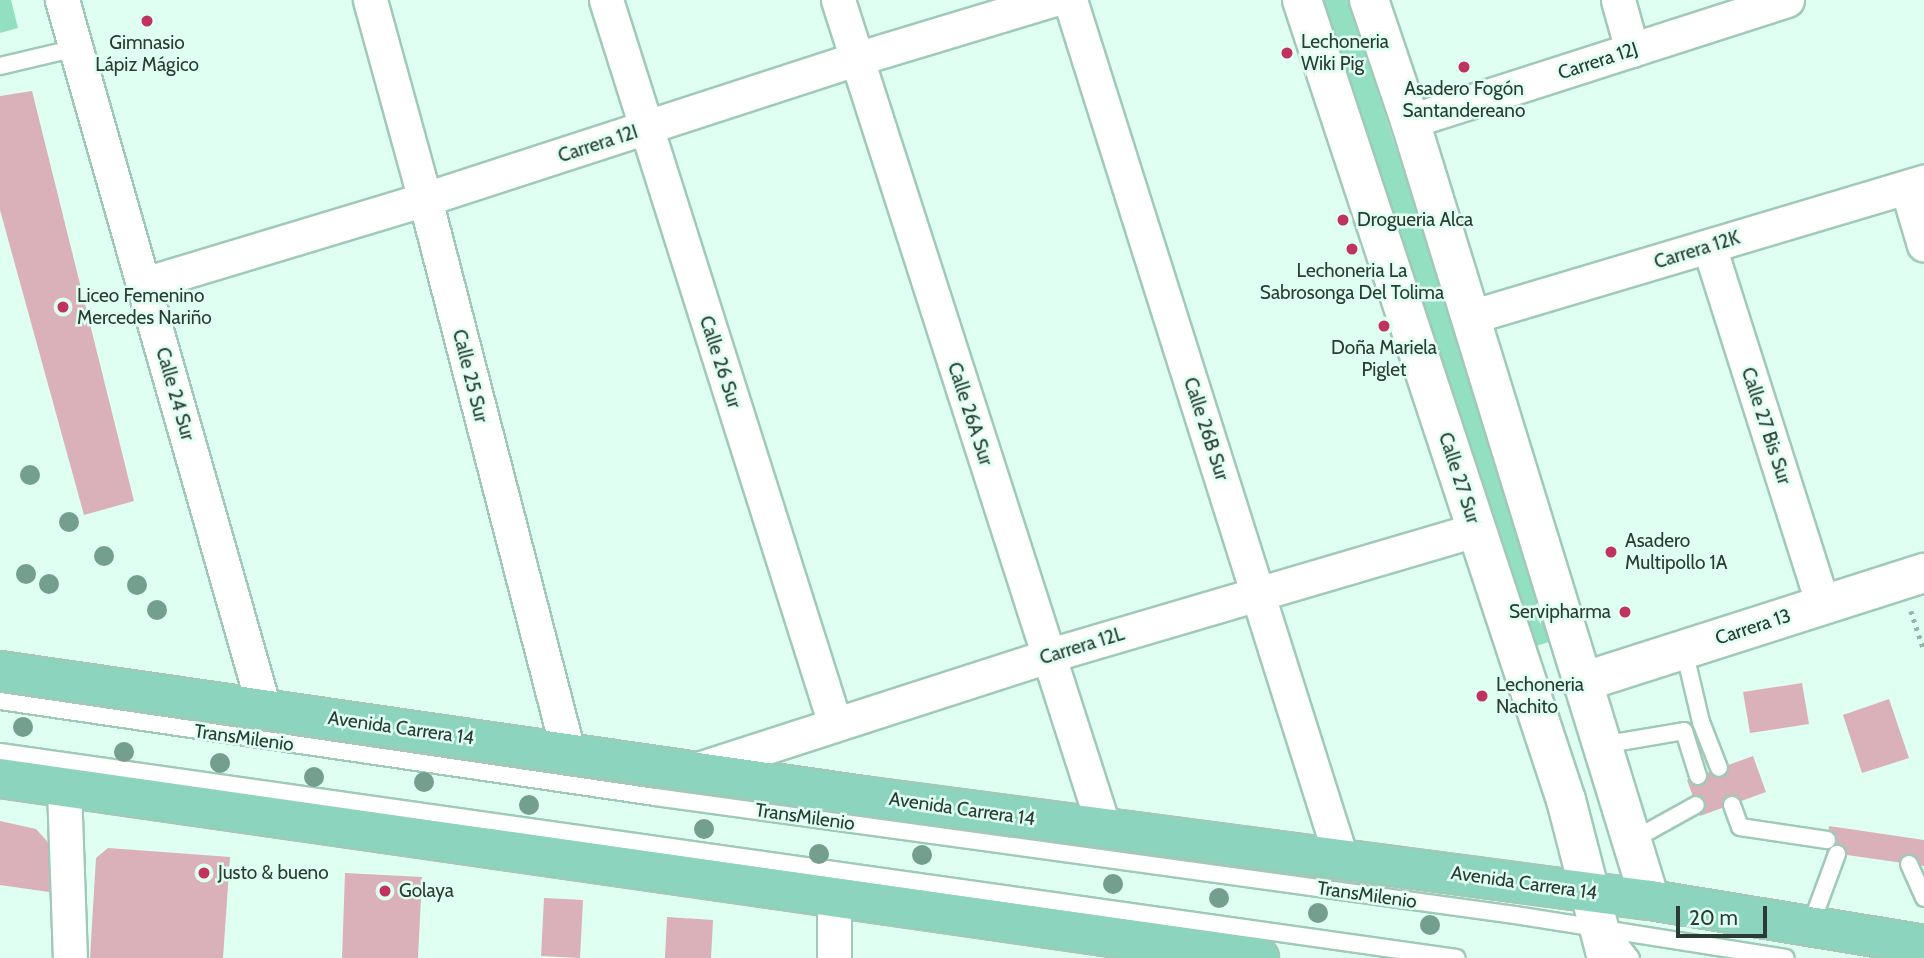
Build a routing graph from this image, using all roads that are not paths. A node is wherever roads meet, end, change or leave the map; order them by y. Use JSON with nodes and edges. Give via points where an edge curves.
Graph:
{"nodes":[{"id":1,"x":62,"y":0,"type":"edge"},
{"id":2,"x":370,"y":0,"type":"edge"},
{"id":3,"x":606,"y":0,"type":"edge"},
{"id":4,"x":838,"y":0,"type":"edge"},
{"id":5,"x":1051,"y":0,"type":"edge"},
{"id":6,"x":1070,"y":0,"type":"edge"},
{"id":7,"x":1302,"y":0,"type":"edge"},
{"id":8,"x":1369,"y":0,"type":"edge"},
{"id":9,"x":1618,"y":0,"type":"edge"},
{"id":10,"x":1787,"y":0,"type":"edge"},
{"id":11,"x":76,"y":48,"type":"junction"},
{"id":12,"x":1632,"y":50,"type":"junction"},
{"id":13,"x":856,"y":59,"type":"junction"},
{"id":14,"x":0,"y":66,"type":"edge"},
{"id":15,"x":1410,"y":121,"type":"junction"},
{"id":16,"x":647,"y":129,"type":"junction"},
{"id":17,"x":1915,"y":185,"type":"edge"},
{"id":18,"x":425,"y":199,"type":"junction"},
{"id":19,"x":1924,"y":245,"type":"edge"},
{"id":20,"x":1709,"y":246,"type":"junction"},
{"id":21,"x":144,"y":284,"type":"junction"},
{"id":22,"x":1471,"y":317,"type":"junction"},
{"id":23,"x":1476,"y":530,"type":"junction"},
{"id":24,"x":1924,"y":573,"type":"edge"},
{"id":25,"x":1258,"y":594,"type":"junction"},
{"id":26,"x":1823,"y":605,"type":"junction"},
{"id":27,"x":1684,"y":650,"type":"junction"},
{"id":28,"x":1047,"y":656,"type":"junction"},
{"id":29,"x":0,"y":671,"type":"edge"},
{"id":30,"x":1583,"y":682,"type":"junction"},
{"id":31,"x":0,"y":701,"type":"edge"},
{"id":32,"x":264,"y":708,"type":"junction"},
{"id":33,"x":1701,"y":723,"type":"junction"},
{"id":34,"x":835,"y":724,"type":"junction"},
{"id":35,"x":1684,"y":731,"type":"junction"},
{"id":36,"x":1602,"y":745,"type":"junction"},
{"id":37,"x":0,"y":752,"type":"edge"},
{"id":38,"x":568,"y":752,"type":"junction"},
{"id":39,"x":1719,"y":768,"type":"dead end"},
{"id":40,"x":692,"y":771,"type":"junction"},
{"id":41,"x":1698,"y":776,"type":"dead end"},
{"id":42,"x":0,"y":778,"type":"edge"},
{"id":43,"x":64,"y":788,"type":"junction"},
{"id":44,"x":1696,"y":805,"type":"dead end"},
{"id":45,"x":1732,"y":805,"type":"dead end"},
{"id":46,"x":1104,"y":828,"type":"junction"},
{"id":47,"x":1632,"y":841,"type":"junction"},
{"id":48,"x":1341,"y":858,"type":"junction"},
{"id":49,"x":1909,"y":864,"type":"dead end"},
{"id":50,"x":834,"y":897,"type":"junction"},
{"id":51,"x":1924,"y":898,"type":"edge"},
{"id":52,"x":1650,"y":901,"type":"junction"},
{"id":53,"x":1602,"y":927,"type":"edge"},
{"id":54,"x":1810,"y":927,"type":"junction"},
{"id":55,"x":1924,"y":946,"type":"edge"},
{"id":56,"x":1173,"y":952,"type":"edge"},
{"id":57,"x":70,"y":958,"type":"edge"},
{"id":58,"x":834,"y":958,"type":"edge"},
{"id":59,"x":1259,"y":958,"type":"edge"},
{"id":60,"x":1457,"y":958,"type":"edge"},
{"id":61,"x":1631,"y":958,"type":"edge"},
{"id":62,"x":1786,"y":958,"type":"edge"}],
"edges":[{"from":1,"to":11,"type":"street","name":"Calle 24 Sur"},
{"from":2,"to":18,"type":"street","name":"Calle 25 Sur"},
{"from":3,"to":16,"type":"street","name":"Calle 26 Sur"},
{"from":4,"to":13,"type":"street","name":"Calle 26A Sur"},
{"from":5,"to":13,"type":"street","name":"Carrera 12I"},
{"from":6,"to":25,"type":"street","name":"Calle 26B Sur"},
{"from":7,"to":23,"type":"main road","name":"Calle 27 Sur"},
{"from":8,"to":15,"type":"main road"},
{"from":9,"to":12,"type":"street"},
{"from":10,"to":12,"type":"street","name":"Carrera 12J"},
{"from":11,"to":14,"type":"lane"},
{"from":11,"to":21,"type":"street","name":"Calle 24 Sur"},
{"from":12,"to":15,"type":"street","name":"Carrera 12J"},
{"from":13,"to":16,"type":"street","name":"Carrera 12I"},
{"from":13,"to":28,"type":"street","name":"Calle 26A Sur"},
{"from":15,"to":22,"type":"main road"},
{"from":16,"to":18,"type":"street","name":"Carrera 12I"},
{"from":16,"to":34,"type":"street","name":"Calle 26 Sur"},
{"from":17,"to":19,"type":"street"},
{"from":17,"to":20,"type":"street","name":"Carrera 12K"},
{"from":18,"to":21,"type":"street","name":"Carrera 12I"},
{"from":18,"to":38,"type":"street","name":"Calle 25 Sur"},
{"from":20,"to":22,"type":"street","name":"Carrera 12K"},
{"from":20,"to":26,"type":"street","name":"Calle 27 Bis Sur"},
{"from":21,"to":32,"type":"street","name":"Calle 24 Sur"},
{"from":22,"to":30,"type":"main road"},
{"from":23,"to":25,"type":"street","name":"Carrera 12L"},
{"from":23,"to":53,"type":"main road","name":"Calle 27 Sur","via":[[1566,800]]},
{"from":24,"to":26,"type":"main road","name":"Carrera 13"},
{"from":25,"to":28,"type":"street","name":"Carrera 12L"},
{"from":25,"to":48,"type":"street","name":"Calle 26B Sur"},
{"from":26,"to":27,"type":"main road","name":"Carrera 13"},
{"from":27,"to":30,"type":"main road","name":"Carrera 13"},
{"from":27,"to":33,"type":"lane"},
{"from":28,"to":34,"type":"street","name":"Carrera 12L"},
{"from":28,"to":46,"type":"street","name":"Calle 26A Sur"},
{"from":29,"to":32,"type":"main road","name":"Avenida Carrera 14"},
{"from":30,"to":36,"type":"main road"},
{"from":31,"to":53,"type":"lane","name":"TransMilenio","via":[[654,797]]},
{"from":32,"to":38,"type":"main road","name":"Avenida Carrera 14"},
{"from":33,"to":35,"type":"lane"},
{"from":33,"to":39,"type":"lane"},
{"from":34,"to":40,"type":"street","name":"Carrera 12L"},
{"from":35,"to":36,"type":"lane"},
{"from":35,"to":41,"type":"lane"},
{"from":36,"to":47,"type":"main road"},
{"from":37,"to":60,"type":"lane"},
{"from":38,"to":40,"type":"main road","name":"Avenida Carrera 14"},
{"from":40,"to":46,"type":"main road","name":"Avenida Carrera 14"},
{"from":42,"to":43,"type":"main road"},
{"from":43,"to":50,"type":"main road"},
{"from":43,"to":57,"type":"street"},
{"from":44,"to":47,"type":"lane"},
{"from":45,"to":54,"type":"lane","via":[[1741,827],[1832,847]]},
{"from":46,"to":48,"type":"main road","name":"Avenida Carrera 14"},
{"from":47,"to":52,"type":"main road"},
{"from":48,"to":53,"type":"main road","name":"Avenida Carrera 14"},
{"from":49,"to":51,"type":"lane"},
{"from":50,"to":56,"type":"main road"},
{"from":50,"to":58,"type":"street"},
{"from":52,"to":53,"type":"main road","name":"Avenida Carrera 14"},
{"from":52,"to":54,"type":"main road","name":"Avenida Carrera 14"},
{"from":53,"to":61,"type":"lane"},
{"from":53,"to":62,"type":"lane","name":"TransMilenio"},
{"from":54,"to":55,"type":"main road","name":"Avenida Carrera 14"},
{"from":56,"to":59,"type":"main road"}]}
